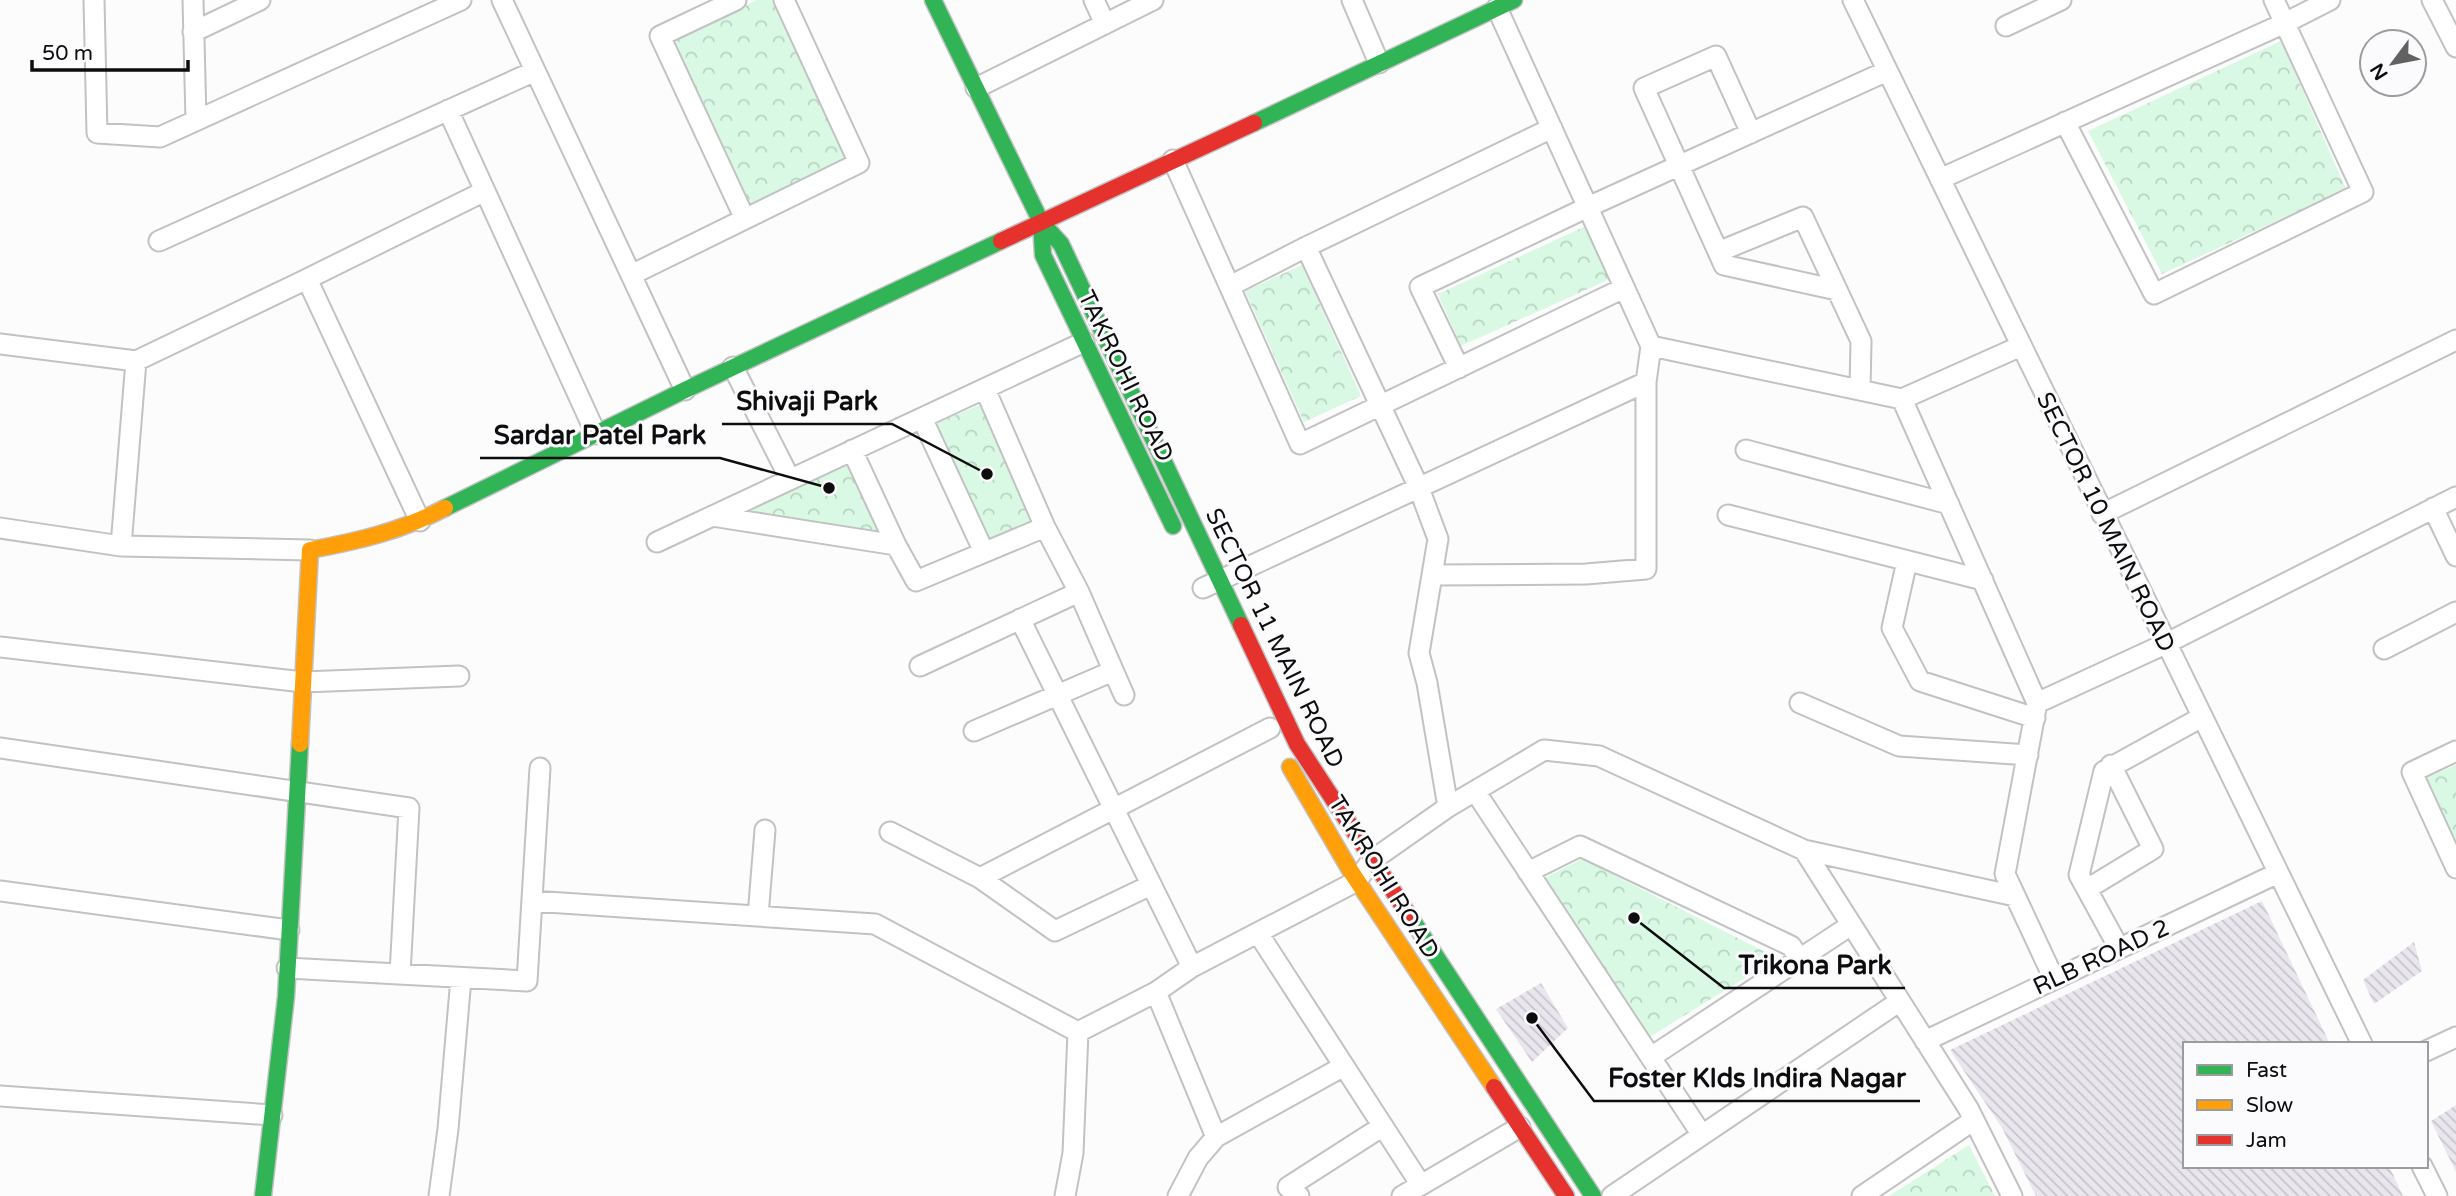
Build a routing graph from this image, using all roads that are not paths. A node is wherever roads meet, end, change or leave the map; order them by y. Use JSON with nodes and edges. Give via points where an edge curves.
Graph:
{"nodes":[{"id":1,"x":94,"y":0,"type":"edge"},
{"id":2,"x":193,"y":0,"type":"edge"},
{"id":3,"x":260,"y":0,"type":"edge"},
{"id":4,"x":461,"y":0,"type":"edge"},
{"id":5,"x":502,"y":0,"type":"edge"},
{"id":6,"x":736,"y":0,"type":"edge"},
{"id":7,"x":784,"y":0,"type":"edge"},
{"id":8,"x":933,"y":0,"type":"edge"},
{"id":9,"x":1094,"y":0,"type":"edge"},
{"id":10,"x":1153,"y":0,"type":"edge"},
{"id":11,"x":1352,"y":0,"type":"edge"},
{"id":12,"x":1853,"y":0,"type":"edge"},
{"id":13,"x":2060,"y":0,"type":"edge"},
{"id":14,"x":2274,"y":0,"type":"edge"},
{"id":15,"x":2330,"y":0,"type":"edge"},
{"id":16,"x":2432,"y":0,"type":"edge"},
{"id":17,"x":1506,"y":4,"type":"edge"},
{"id":18,"x":2285,"y":23,"type":"junction"},
{"id":19,"x":1105,"y":24,"type":"junction"},
{"id":20,"x":2006,"y":26,"type":"dead end"},
{"id":21,"x":193,"y":32,"type":"junction"},
{"id":22,"x":2456,"y":47,"type":"edge"},
{"id":23,"x":1379,"y":63,"type":"junction"},
{"id":24,"x":535,"y":71,"type":"junction"},
{"id":25,"x":1887,"y":71,"type":"junction"},
{"id":26,"x":976,"y":88,"type":"junction"},
{"id":27,"x":448,"y":110,"type":"junction"},
{"id":28,"x":197,"y":120,"type":"junction"},
{"id":29,"x":2065,"y":122,"type":"junction"},
{"id":30,"x":1552,"y":128,"type":"junction"},
{"id":31,"x":1751,"y":133,"type":"junction"},
{"id":32,"x":1172,"y":160,"type":"junction"},
{"id":33,"x":1679,"y":166,"type":"junction"},
{"id":34,"x":1940,"y":179,"type":"junction"},
{"id":35,"x":485,"y":191,"type":"junction"},
{"id":36,"x":1588,"y":207,"type":"junction"},
{"id":37,"x":745,"y":219,"type":"junction"},
{"id":38,"x":1041,"y":222,"type":"junction"},
{"id":39,"x":159,"y":241,"type":"dead end"},
{"id":40,"x":1306,"y":247,"type":"junction"},
{"id":41,"x":1718,"y":252,"type":"junction"},
{"id":42,"x":631,"y":275,"type":"junction"},
{"id":43,"x":307,"y":279,"type":"junction"},
{"id":44,"x":1230,"y":286,"type":"junction"},
{"id":45,"x":1624,"y":288,"type":"junction"},
{"id":46,"x":1837,"y":290,"type":"junction"},
{"id":47,"x":2456,"y":340,"type":"edge"},
{"id":48,"x":1084,"y":342,"type":"junction"},
{"id":49,"x":0,"y":344,"type":"edge"},
{"id":50,"x":1651,"y":346,"type":"junction"},
{"id":51,"x":2021,"y":346,"type":"junction"},
{"id":52,"x":136,"y":361,"type":"junction"},
{"id":53,"x":733,"y":367,"type":"junction"},
{"id":54,"x":1459,"y":368,"type":"junction"},
{"id":55,"x":1646,"y":382,"type":"junction"},
{"id":56,"x":985,"y":389,"type":"junction"},
{"id":57,"x":685,"y":390,"type":"junction"},
{"id":58,"x":1860,"y":390,"type":"junction"},
{"id":59,"x":1902,"y":399,"type":"junction"},
{"id":60,"x":1380,"y":405,"type":"junction"},
{"id":61,"x":922,"y":418,"type":"junction"},
{"id":62,"x":596,"y":434,"type":"junction"},
{"id":63,"x":852,"y":450,"type":"junction"},
{"id":64,"x":1746,"y":450,"type":"dead end"},
{"id":65,"x":790,"y":479,"type":"junction"},
{"id":66,"x":1419,"y":488,"type":"junction"},
{"id":67,"x":2456,"y":497,"type":"edge"},
{"id":68,"x":1949,"y":504,"type":"junction"},
{"id":69,"x":2433,"y":508,"type":"junction"},
{"id":70,"x":2102,"y":514,"type":"junction"},
{"id":71,"x":1728,"y":515,"type":"dead end"},
{"id":72,"x":712,"y":516,"type":"junction"},
{"id":73,"x":420,"y":521,"type":"junction"},
{"id":74,"x":1045,"y":527,"type":"junction"},
{"id":75,"x":0,"y":528,"type":"edge"},
{"id":76,"x":1178,"y":538,"type":"dead end"},
{"id":77,"x":657,"y":542,"type":"dead end"},
{"id":78,"x":896,"y":545,"type":"junction"},
{"id":79,"x":121,"y":546,"type":"junction"},
{"id":80,"x":310,"y":550,"type":"junction"},
{"id":81,"x":984,"y":552,"type":"junction"},
{"id":82,"x":2456,"y":556,"type":"edge"},
{"id":83,"x":1907,"y":561,"type":"junction"},
{"id":84,"x":1432,"y":575,"type":"junction"},
{"id":85,"x":1983,"y":580,"type":"junction"},
{"id":86,"x":1207,"y":585,"type":"junction"},
{"id":87,"x":1079,"y":592,"type":"junction"},
{"id":88,"x":2456,"y":612,"type":"edge"},
{"id":89,"x":1020,"y":619,"type":"junction"},
{"id":90,"x":2165,"y":644,"type":"junction"},
{"id":91,"x":0,"y":647,"type":"edge"},
{"id":92,"x":2384,"y":649,"type":"dead end"},
{"id":93,"x":920,"y":666,"type":"dead end"},
{"id":94,"x":1114,"y":671,"type":"junction"},
{"id":95,"x":459,"y":676,"type":"dead end"},
{"id":96,"x":303,"y":682,"type":"junction"},
{"id":97,"x":1124,"y":695,"type":"dead end"},
{"id":98,"x":1058,"y":696,"type":"junction"},
{"id":99,"x":1801,"y":704,"type":"dead end"},
{"id":100,"x":2036,"y":710,"type":"junction"},
{"id":101,"x":2202,"y":717,"type":"junction"},
{"id":102,"x":974,"y":731,"type":"dead end"},
{"id":103,"x":1273,"y":734,"type":"joint"},
{"id":104,"x":0,"y":748,"type":"edge"},
{"id":105,"x":2456,"y":751,"type":"edge"},
{"id":106,"x":2028,"y":755,"type":"junction"},
{"id":107,"x":2111,"y":765,"type":"junction"},
{"id":108,"x":540,"y":768,"type":"dead end"},
{"id":109,"x":1475,"y":792,"type":"junction"},
{"id":110,"x":296,"y":793,"type":"junction"},
{"id":111,"x":1448,"y":807,"type":"junction"},
{"id":112,"x":1115,"y":809,"type":"junction"},
{"id":113,"x":765,"y":830,"type":"dead end"},
{"id":114,"x":890,"y":832,"type":"dead end"},
{"id":115,"x":1804,"y":850,"type":"junction"},
{"id":116,"x":1371,"y":861,"type":"junction"},
{"id":117,"x":2456,"y":868,"type":"edge"},
{"id":118,"x":1528,"y":872,"type":"junction"},
{"id":119,"x":2278,"y":873,"type":"junction"},
{"id":120,"x":980,"y":878,"type":"junction"},
{"id":121,"x":1357,"y":881,"type":"junction"},
{"id":122,"x":1151,"y":885,"type":"junction"},
{"id":123,"x":2087,"y":889,"type":"junction"},
{"id":124,"x":0,"y":891,"type":"edge"},
{"id":125,"x":2015,"y":896,"type":"junction"},
{"id":126,"x":532,"y":901,"type":"junction"},
{"id":127,"x":758,"y":916,"type":"junction"},
{"id":128,"x":1852,"y":925,"type":"junction"},
{"id":129,"x":289,"y":930,"type":"junction"},
{"id":130,"x":1258,"y":933,"type":"junction"},
{"id":131,"x":2119,"y":948,"type":"junction"},
{"id":132,"x":1800,"y":959,"type":"junction"},
{"id":133,"x":1192,"y":967,"type":"junction"},
{"id":134,"x":287,"y":968,"type":"junction"},
{"id":135,"x":400,"y":974,"type":"junction"},
{"id":136,"x":461,"y":978,"type":"junction"},
{"id":137,"x":2054,"y":979,"type":"junction"},
{"id":138,"x":1156,"y":992,"type":"junction"},
{"id":139,"x":1900,"y":1001,"type":"junction"},
{"id":140,"x":1078,"y":1032,"type":"junction"},
{"id":141,"x":2456,"y":1037,"type":"edge"},
{"id":142,"x":1925,"y":1041,"type":"junction"},
{"id":143,"x":2361,"y":1042,"type":"edge"},
{"id":144,"x":2428,"y":1050,"type":"edge"},
{"id":145,"x":1651,"y":1057,"type":"junction"},
{"id":146,"x":1344,"y":1066,"type":"junction"},
{"id":147,"x":0,"y":1096,"type":"edge"},
{"id":148,"x":272,"y":1115,"type":"junction"},
{"id":149,"x":1974,"y":1120,"type":"junction"},
{"id":150,"x":1383,"y":1126,"type":"junction"},
{"id":151,"x":1521,"y":1127,"type":"junction"},
{"id":152,"x":1702,"y":1135,"type":"junction"},
{"id":153,"x":1216,"y":1137,"type":"junction"},
{"id":154,"x":2423,"y":1168,"type":"edge"},
{"id":155,"x":1421,"y":1185,"type":"junction"},
{"id":156,"x":262,"y":1196,"type":"edge"},
{"id":157,"x":439,"y":1196,"type":"edge"},
{"id":158,"x":1065,"y":1196,"type":"edge"},
{"id":159,"x":1178,"y":1196,"type":"edge"},
{"id":160,"x":1299,"y":1196,"type":"edge"},
{"id":161,"x":1402,"y":1196,"type":"edge"},
{"id":162,"x":1566,"y":1196,"type":"edge"},
{"id":163,"x":1593,"y":1196,"type":"edge"},
{"id":164,"x":1612,"y":1196,"type":"edge"},
{"id":165,"x":1862,"y":1196,"type":"edge"},
{"id":166,"x":2012,"y":1196,"type":"edge"},
{"id":167,"x":2437,"y":1196,"type":"edge"}],
"edges":[{"from":1,"to":28,"type":"street","via":[[97,133],[160,137]]},
{"from":2,"to":21,"type":"street"},
{"from":3,"to":21,"type":"street"},
{"from":4,"to":28,"type":"street"},
{"from":5,"to":24,"type":"street"},
{"from":6,"to":37,"type":"street","via":[[660,36]]},
{"from":7,"to":37,"type":"street","via":[[859,163]]},
{"from":8,"to":26,"type":"street"},
{"from":9,"to":19,"type":"street"},
{"from":10,"to":19,"type":"street"},
{"from":11,"to":23,"type":"street"},
{"from":12,"to":25,"type":"street","name":"SECTOR 10 MAIN ROAD"},
{"from":13,"to":20,"type":"street"},
{"from":14,"to":18,"type":"street"},
{"from":15,"to":18,"type":"street"},
{"from":16,"to":22,"type":"street"},
{"from":17,"to":23,"type":"street"},
{"from":17,"to":30,"type":"street"},
{"from":18,"to":29,"type":"street"},
{"from":18,"to":29,"type":"street","via":[[2363,192],[2154,294]]},
{"from":19,"to":26,"type":"street"},
{"from":21,"to":28,"type":"street"},
{"from":23,"to":32,"type":"street"},
{"from":24,"to":27,"type":"street"},
{"from":24,"to":42,"type":"street"},
{"from":25,"to":31,"type":"street"},
{"from":25,"to":34,"type":"street","name":"SECTOR 10 MAIN ROAD"},
{"from":26,"to":38,"type":"street"},
{"from":27,"to":35,"type":"street"},
{"from":27,"to":39,"type":"street"},
{"from":29,"to":34,"type":"street"},
{"from":30,"to":36,"type":"street"},
{"from":30,"to":40,"type":"street"},
{"from":31,"to":33,"type":"street"},
{"from":31,"to":33,"type":"street","via":[[1716,56],[1644,88]]},
{"from":32,"to":38,"type":"street"},
{"from":32,"to":44,"type":"street"},
{"from":33,"to":36,"type":"street"},
{"from":33,"to":41,"type":"street"},
{"from":34,"to":51,"type":"street","name":"SECTOR 10 MAIN ROAD"},
{"from":35,"to":43,"type":"street"},
{"from":35,"to":62,"type":"street"},
{"from":36,"to":45,"type":"street"},
{"from":36,"to":54,"type":"street","via":[[1420,287]]},
{"from":37,"to":42,"type":"street"},
{"from":38,"to":48,"type":"street","name":"TAKROHI ROAD","via":[[1043,255]]},
{"from":38,"to":53,"type":"street"},
{"from":38,"to":86,"type":"street","name":"SECTOR 11 MAIN ROAD","via":[[1061,244]]},
{"from":40,"to":44,"type":"street"},
{"from":40,"to":60,"type":"street"},
{"from":41,"to":46,"type":"street","via":[[1724,265]]},
{"from":41,"to":46,"type":"street","via":[[1803,217]]},
{"from":42,"to":57,"type":"street"},
{"from":43,"to":52,"type":"street"},
{"from":43,"to":73,"type":"street"},
{"from":44,"to":60,"type":"street","via":[[1300,444]]},
{"from":45,"to":50,"type":"street"},
{"from":45,"to":54,"type":"street"},
{"from":46,"to":58,"type":"street","via":[[1861,341]]},
{"from":47,"to":70,"type":"street"},
{"from":48,"to":56,"type":"street"},
{"from":48,"to":76,"type":"street","name":"TAKROHI ROAD"},
{"from":49,"to":52,"type":"street"},
{"from":50,"to":55,"type":"street"},
{"from":50,"to":58,"type":"street"},
{"from":51,"to":59,"type":"street"},
{"from":51,"to":70,"type":"street","name":"SECTOR 10 MAIN ROAD"},
{"from":52,"to":79,"type":"street"},
{"from":53,"to":57,"type":"street"},
{"from":53,"to":65,"type":"street"},
{"from":54,"to":60,"type":"street"},
{"from":55,"to":66,"type":"street"},
{"from":55,"to":84,"type":"street","via":[[1646,569]]},
{"from":56,"to":61,"type":"street"},
{"from":56,"to":74,"type":"street"},
{"from":57,"to":62,"type":"street"},
{"from":58,"to":59,"type":"street"},
{"from":59,"to":68,"type":"street"},
{"from":60,"to":66,"type":"street"},
{"from":61,"to":63,"type":"street"},
{"from":61,"to":81,"type":"street"},
{"from":62,"to":73,"type":"street"},
{"from":63,"to":65,"type":"street"},
{"from":63,"to":78,"type":"street"},
{"from":64,"to":68,"type":"street"},
{"from":65,"to":72,"type":"street"},
{"from":66,"to":84,"type":"street","via":[[1438,539]]},
{"from":66,"to":86,"type":"street"},
{"from":67,"to":69,"type":"street"},
{"from":68,"to":85,"type":"street"},
{"from":69,"to":82,"type":"street"},
{"from":69,"to":90,"type":"street"},
{"from":70,"to":90,"type":"street","name":"SECTOR 10 MAIN ROAD"},
{"from":71,"to":83,"type":"street"},
{"from":72,"to":77,"type":"street"},
{"from":72,"to":78,"type":"street"},
{"from":73,"to":80,"type":"street","via":[[368,539]]},
{"from":74,"to":81,"type":"street"},
{"from":74,"to":87,"type":"street"},
{"from":75,"to":79,"type":"street"},
{"from":78,"to":81,"type":"street","via":[[916,581]]},
{"from":79,"to":80,"type":"street"},
{"from":80,"to":96,"type":"street"},
{"from":83,"to":85,"type":"street"},
{"from":83,"to":100,"type":"street","via":[[1892,628],[1920,681]]},
{"from":84,"to":111,"type":"street","via":[[1419,653]]},
{"from":85,"to":100,"type":"street"},
{"from":86,"to":116,"type":"street","name":"SECTOR 11 MAIN ROAD","via":[[1297,744]]},
{"from":87,"to":89,"type":"street"},
{"from":87,"to":94,"type":"street"},
{"from":88,"to":92,"type":"street"},
{"from":89,"to":93,"type":"street"},
{"from":89,"to":98,"type":"street"},
{"from":90,"to":100,"type":"street"},
{"from":90,"to":101,"type":"street","name":"SECTOR 10 MAIN ROAD"},
{"from":91,"to":96,"type":"street"},
{"from":94,"to":97,"type":"street"},
{"from":94,"to":98,"type":"street"},
{"from":95,"to":96,"type":"street"},
{"from":96,"to":110,"type":"street"},
{"from":98,"to":102,"type":"street"},
{"from":98,"to":112,"type":"street"},
{"from":99,"to":106,"type":"street","via":[[1899,746]]},
{"from":100,"to":106,"type":"street"},
{"from":101,"to":107,"type":"street"},
{"from":101,"to":119,"type":"street","name":"SECTOR 10 MAIN ROAD"},
{"from":103,"to":112,"type":"street"},
{"from":103,"to":121,"type":"street","name":"TAKROHI ROAD"},
{"from":104,"to":110,"type":"street"},
{"from":105,"to":117,"type":"street","via":[[2412,772]]},
{"from":106,"to":125,"type":"street","via":[[2005,874]]},
{"from":107,"to":123,"type":"street","via":[[2104,771],[2079,875]]},
{"from":107,"to":123,"type":"street","via":[[2153,849]]},
{"from":108,"to":126,"type":"street"},
{"from":109,"to":111,"type":"street"},
{"from":109,"to":115,"type":"street","via":[[1544,750],[1599,756]]},
{"from":109,"to":118,"type":"street"},
{"from":110,"to":129,"type":"street"},
{"from":110,"to":135,"type":"street","via":[[410,808]]},
{"from":111,"to":116,"type":"street"},
{"from":112,"to":120,"type":"street"},
{"from":112,"to":122,"type":"street"},
{"from":113,"to":127,"type":"street"},
{"from":114,"to":120,"type":"street"},
{"from":115,"to":125,"type":"street"},
{"from":115,"to":128,"type":"street"},
{"from":116,"to":121,"type":"street"},
{"from":116,"to":163,"type":"street","name":"SECTOR 11 MAIN ROAD"},
{"from":118,"to":132,"type":"street","via":[[1580,846],[1791,946]]},
{"from":118,"to":145,"type":"street"},
{"from":119,"to":131,"type":"street","name":"RLB ROAD 2"},
{"from":119,"to":143,"type":"street","name":"SECTOR 10 MAIN ROAD"},
{"from":120,"to":122,"type":"street","via":[[1055,931]]},
{"from":121,"to":130,"type":"street"},
{"from":121,"to":151,"type":"street","name":"TAKROHI ROAD"},
{"from":122,"to":133,"type":"street"},
{"from":123,"to":131,"type":"street"},
{"from":124,"to":129,"type":"street"},
{"from":125,"to":137,"type":"street"},
{"from":126,"to":127,"type":"street"},
{"from":126,"to":136,"type":"street","via":[[527,981]]},
{"from":127,"to":140,"type":"street","via":[[875,924]]},
{"from":128,"to":132,"type":"street"},
{"from":128,"to":139,"type":"street"},
{"from":129,"to":134,"type":"street"},
{"from":130,"to":133,"type":"street"},
{"from":130,"to":146,"type":"street"},
{"from":131,"to":137,"type":"street","name":"RLB ROAD 2"},
{"from":132,"to":145,"type":"street"},
{"from":133,"to":138,"type":"street"},
{"from":134,"to":135,"type":"street"},
{"from":134,"to":148,"type":"street"},
{"from":135,"to":136,"type":"street"},
{"from":136,"to":157,"type":"street"},
{"from":137,"to":142,"type":"street","name":"RLB ROAD 2"},
{"from":138,"to":140,"type":"street"},
{"from":138,"to":153,"type":"street"},
{"from":139,"to":142,"type":"street"},
{"from":139,"to":152,"type":"street"},
{"from":140,"to":158,"type":"street","via":[[1073,1153]]},
{"from":141,"to":144,"type":"street"},
{"from":142,"to":149,"type":"street"},
{"from":145,"to":152,"type":"street"},
{"from":146,"to":150,"type":"street"},
{"from":146,"to":153,"type":"street"},
{"from":147,"to":148,"type":"street"},
{"from":148,"to":156,"type":"street"},
{"from":149,"to":165,"type":"street"},
{"from":149,"to":166,"type":"street"},
{"from":150,"to":155,"type":"street"},
{"from":150,"to":160,"type":"street","via":[[1288,1187]]},
{"from":151,"to":155,"type":"street"},
{"from":151,"to":162,"type":"street","name":"TAKROHI ROAD"},
{"from":152,"to":164,"type":"street"},
{"from":153,"to":159,"type":"street","via":[[1198,1158]]},
{"from":154,"to":167,"type":"street"},
{"from":155,"to":161,"type":"street"}]}
